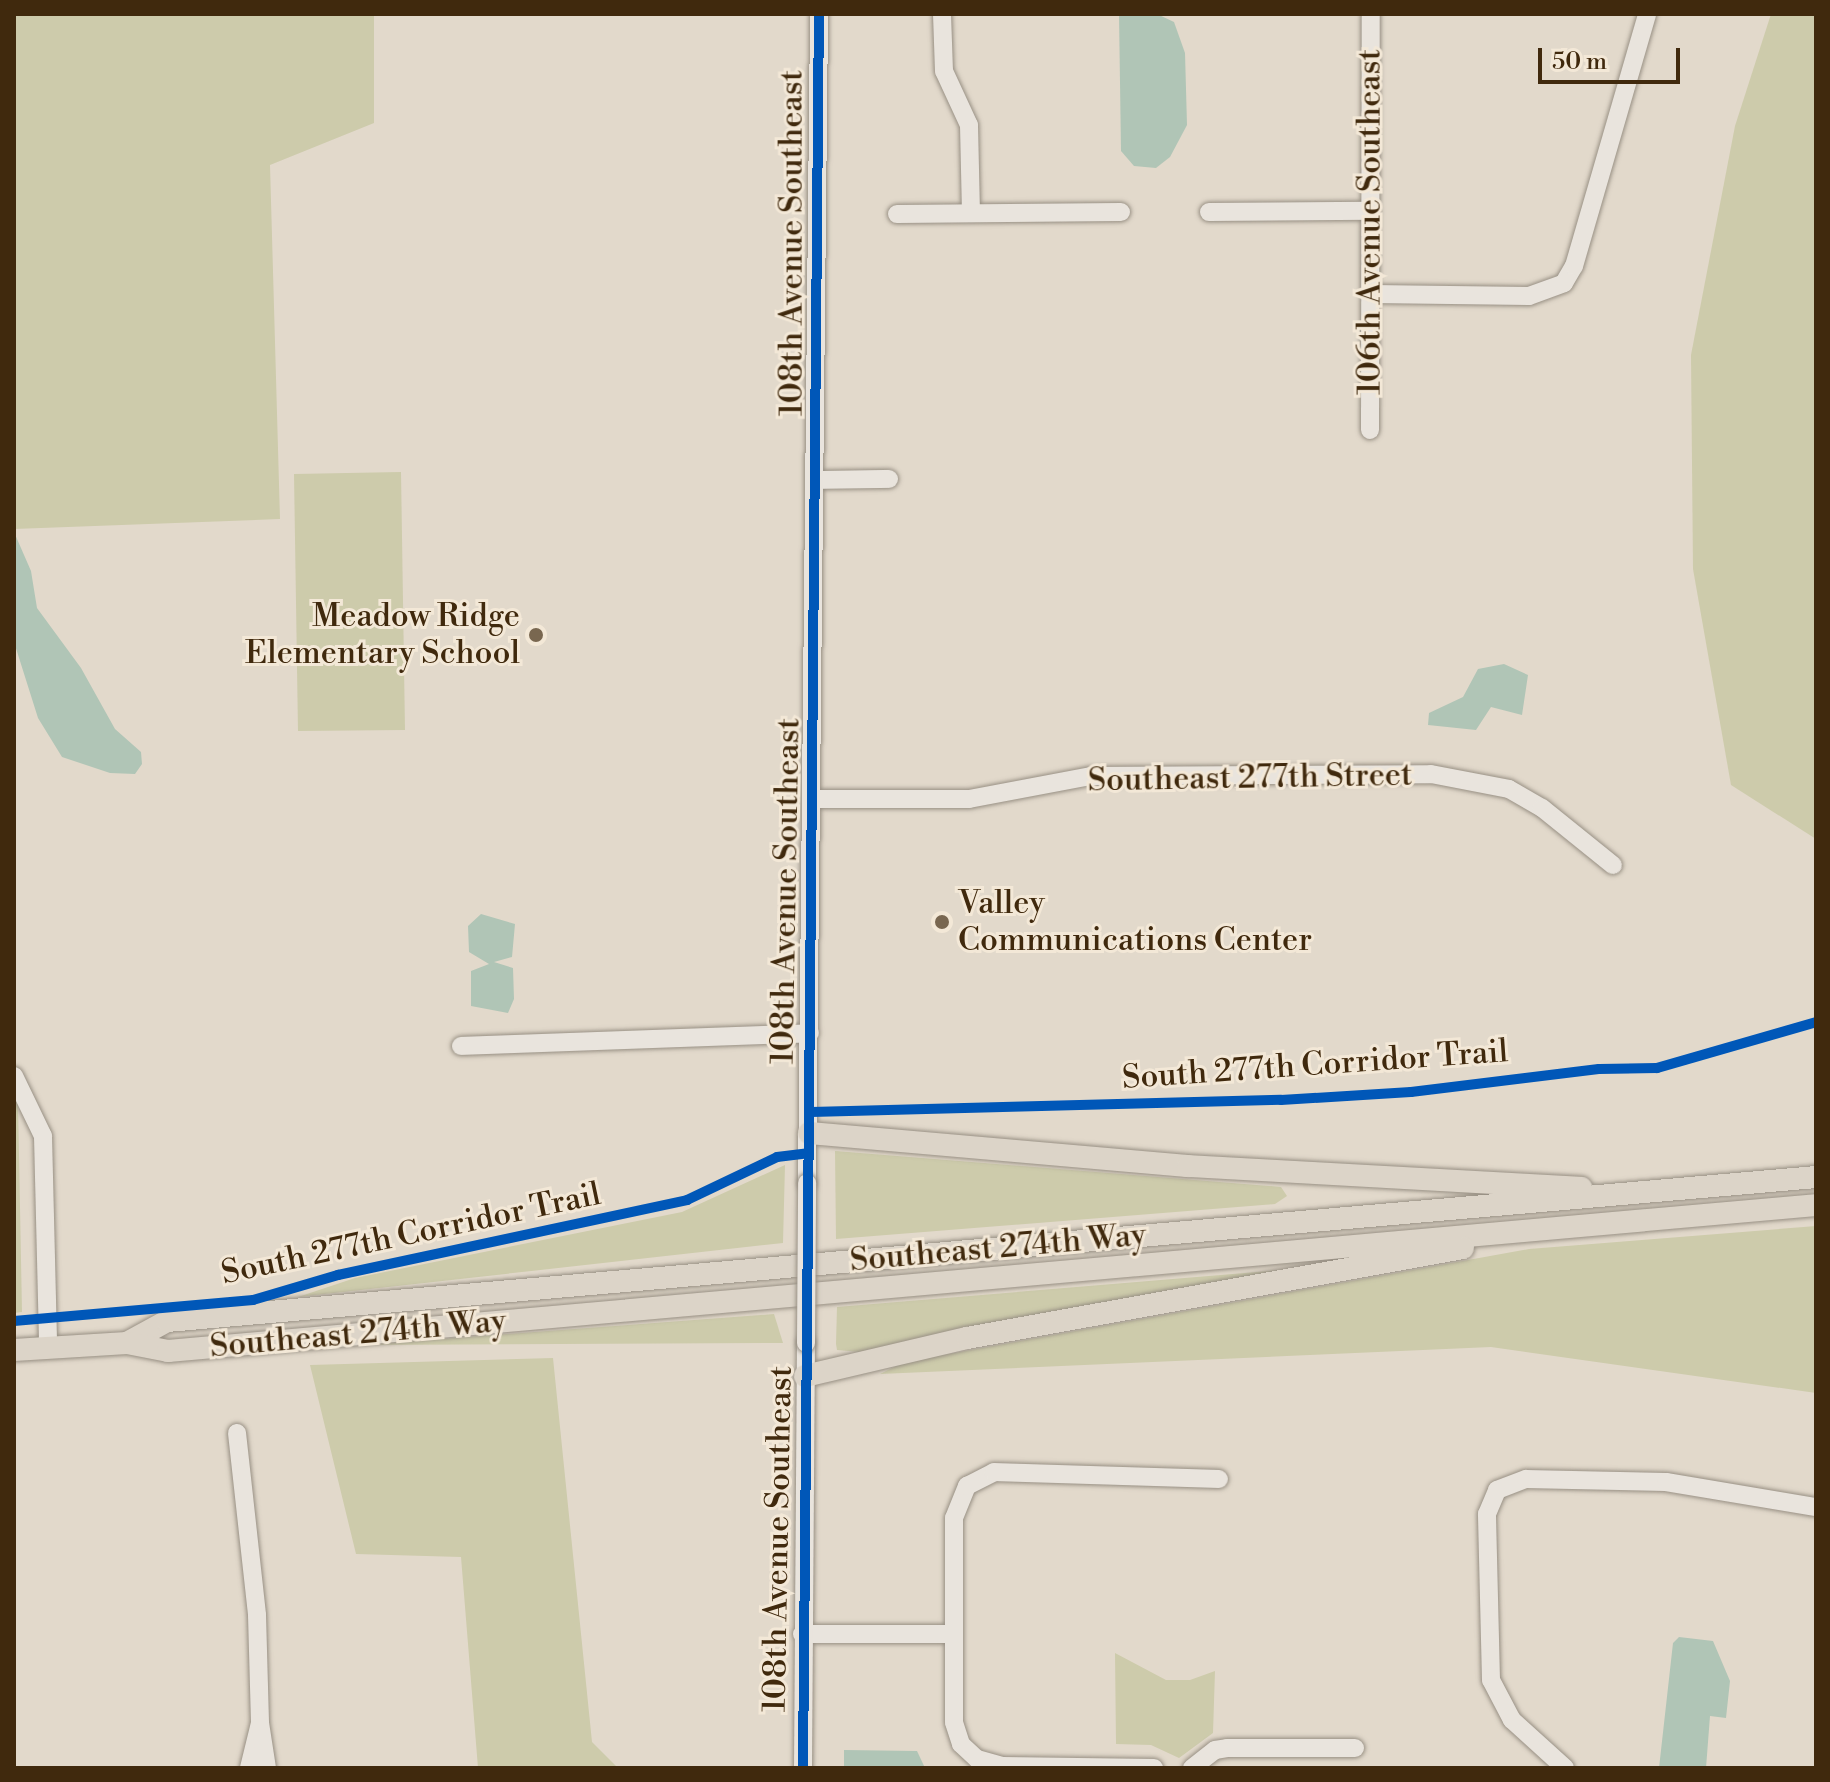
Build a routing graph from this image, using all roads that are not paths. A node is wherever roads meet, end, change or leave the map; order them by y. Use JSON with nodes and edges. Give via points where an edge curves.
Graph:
{"nodes":[{"id":1,"x":819,"y":14,"type":"edge"},
{"id":2,"x":942,"y":14,"type":"edge"},
{"id":3,"x":1371,"y":14,"type":"edge"},
{"id":4,"x":1647,"y":14,"type":"edge"},
{"id":5,"x":1371,"y":211,"type":"junction"},
{"id":6,"x":1121,"y":212,"type":"dead end"},
{"id":7,"x":1209,"y":212,"type":"dead end"},
{"id":8,"x":971,"y":213,"type":"junction"},
{"id":9,"x":897,"y":214,"type":"dead end"},
{"id":10,"x":1372,"y":294,"type":"junction"},
{"id":11,"x":1370,"y":430,"type":"dead end"},
{"id":12,"x":889,"y":479,"type":"dead end"},
{"id":13,"x":816,"y":480,"type":"junction"},
{"id":14,"x":814,"y":799,"type":"junction"},
{"id":15,"x":1613,"y":865,"type":"dead end"},
{"id":16,"x":810,"y":1033,"type":"junction"},
{"id":17,"x":461,"y":1046,"type":"dead end"},
{"id":18,"x":14,"y":1076,"type":"edge"},
{"id":19,"x":809,"y":1133,"type":"junction"},
{"id":20,"x":1816,"y":1177,"type":"edge"},
{"id":21,"x":1682,"y":1190,"type":"junction"},
{"id":22,"x":1816,"y":1205,"type":"edge"},
{"id":23,"x":1594,"y":1224,"type":"junction"},
{"id":24,"x":127,"y":1343,"type":"junction"},
{"id":25,"x":48,"y":1347,"type":"junction"},
{"id":26,"x":14,"y":1350,"type":"edge"},
{"id":27,"x":805,"y":1376,"type":"junction"},
{"id":28,"x":237,"y":1433,"type":"dead end"},
{"id":29,"x":1219,"y":1479,"type":"dead end"},
{"id":30,"x":1816,"y":1507,"type":"edge"},
{"id":31,"x":802,"y":1634,"type":"junction"},
{"id":32,"x":954,"y":1634,"type":"junction"},
{"id":33,"x":260,"y":1723,"type":"junction"},
{"id":34,"x":1303,"y":1748,"type":"junction"},
{"id":35,"x":1355,"y":1748,"type":"dead end"},
{"id":36,"x":249,"y":1768,"type":"edge"},
{"id":37,"x":267,"y":1768,"type":"edge"},
{"id":38,"x":803,"y":1768,"type":"edge"},
{"id":39,"x":1154,"y":1768,"type":"edge"},
{"id":40,"x":1192,"y":1768,"type":"edge"},
{"id":41,"x":1304,"y":1768,"type":"edge"},
{"id":42,"x":1565,"y":1768,"type":"edge"}],
"edges":[{"from":1,"to":13,"type":"street","name":"108th Avenue Southeast"},
{"from":2,"to":8,"type":"street","via":[[944,71],[969,125]]},
{"from":3,"to":5,"type":"street","name":"106th Avenue Southeast"},
{"from":4,"to":10,"type":"street","via":[[1574,266],[1564,283],[1529,296]]},
{"from":5,"to":7,"type":"street"},
{"from":5,"to":10,"type":"street","name":"106th Avenue Southeast"},
{"from":6,"to":8,"type":"street"},
{"from":8,"to":9,"type":"street"},
{"from":10,"to":11,"type":"street","name":"106th Avenue Southeast"},
{"from":12,"to":13,"type":"street"},
{"from":13,"to":14,"type":"street","name":"108th Avenue Southeast"},
{"from":14,"to":15,"type":"street","name":"Southeast 277th Street","via":[[969,799],[1091,776],[1431,774],[1509,789],[1542,808]]},
{"from":14,"to":16,"type":"street","name":"108th Avenue Southeast"},
{"from":16,"to":17,"type":"street"},
{"from":16,"to":19,"type":"street","name":"108th Avenue Southeast"},
{"from":18,"to":25,"type":"street","via":[[43,1136]]},
{"from":19,"to":21,"type":"main road","via":[[1188,1166]]},
{"from":19,"to":27,"type":"street","name":"108th Avenue Southeast","bridge":true},
{"from":20,"to":21,"type":"main road"},
{"from":21,"to":24,"type":"main road","name":"Southeast 274th Way","via":[[167,1321]]},
{"from":22,"to":23,"type":"main road"},
{"from":23,"to":24,"type":"main road","name":"Southeast 274th Way","via":[[168,1351]]},
{"from":23,"to":27,"type":"main road","via":[[967,1338]]},
{"from":24,"to":25,"type":"main road","name":"Southeast 274th Way"},
{"from":25,"to":26,"type":"main road","name":"Southeast 274th Way"},
{"from":27,"to":31,"type":"street","name":"108th Avenue Southeast"},
{"from":28,"to":33,"type":"street","via":[[257,1615]]},
{"from":29,"to":32,"type":"street","via":[[994,1472],[967,1486],[954,1518]]},
{"from":30,"to":42,"type":"street","via":[[1666,1482],[1526,1479],[1497,1490],[1487,1514],[1491,1680],[1512,1720]]},
{"from":31,"to":32,"type":"street"},
{"from":31,"to":38,"type":"street","name":"108th Avenue Southeast"},
{"from":32,"to":39,"type":"street","via":[[954,1722],[968,1751],[1002,1766]]},
{"from":33,"to":36,"type":"street"},
{"from":33,"to":37,"type":"street"},
{"from":34,"to":35,"type":"street"},
{"from":34,"to":40,"type":"street","via":[[1215,1750]]},
{"from":34,"to":41,"type":"street"}]}
